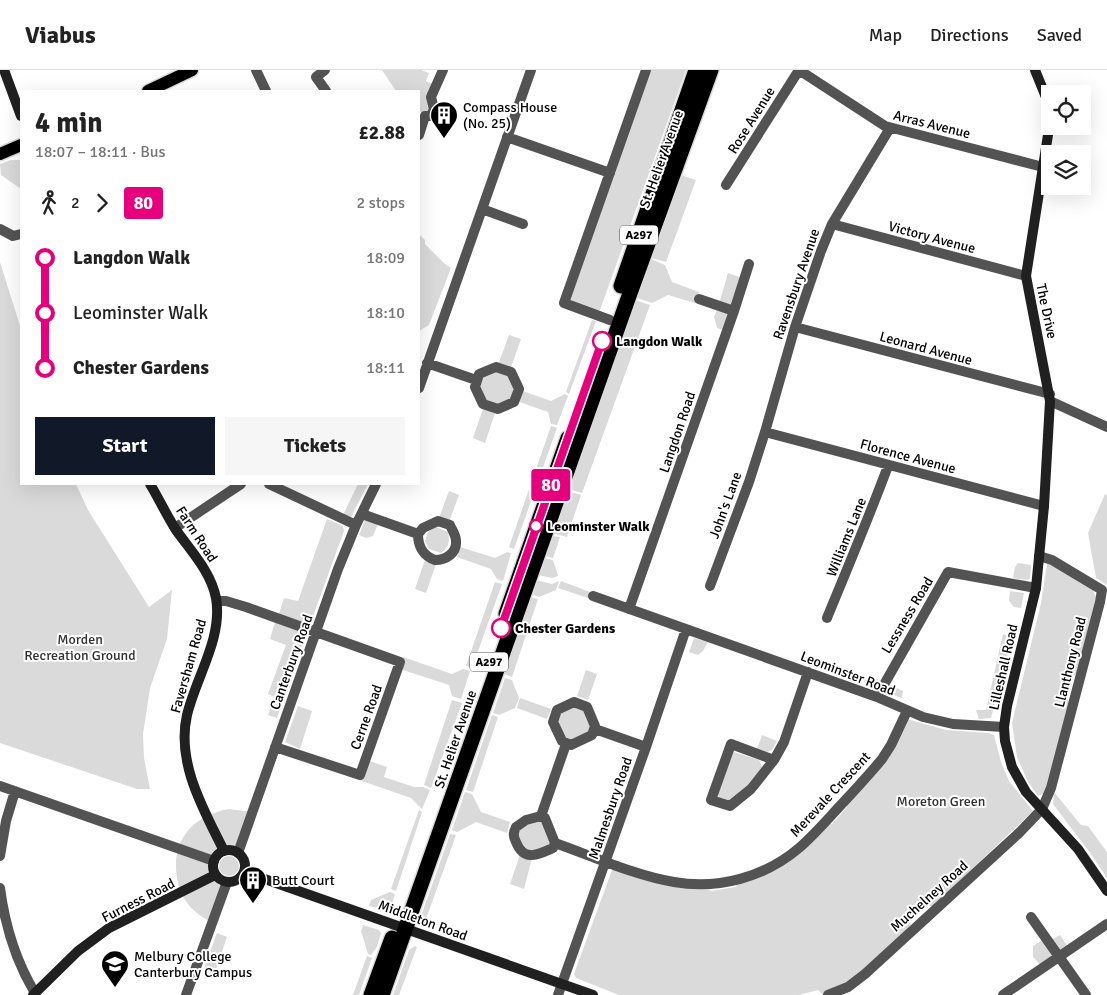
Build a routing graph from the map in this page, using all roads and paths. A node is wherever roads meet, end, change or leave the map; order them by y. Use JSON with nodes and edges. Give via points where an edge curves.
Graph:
{"nodes":[{"id":1,"x":4,"y":70,"type":"edge"},
{"id":2,"x":192,"y":70,"type":"edge"},
{"id":3,"x":256,"y":70,"type":"edge"},
{"id":4,"x":325,"y":70,"type":"edge"},
{"id":5,"x":443,"y":70,"type":"edge"},
{"id":6,"x":531,"y":70,"type":"edge"},
{"id":7,"x":646,"y":70,"type":"edge"},
{"id":8,"x":696,"y":70,"type":"edge"},
{"id":9,"x":711,"y":70,"type":"edge"},
{"id":10,"x":799,"y":70,"type":"edge"},
{"id":11,"x":1035,"y":70,"type":"edge"},
{"id":12,"x":1041,"y":85,"type":"edge"},
{"id":13,"x":150,"y":90,"type":"edge"},
{"id":14,"x":266,"y":90,"type":"edge"},
{"id":15,"x":325,"y":90,"type":"edge"},
{"id":16,"x":20,"y":113,"type":"edge"},
{"id":17,"x":890,"y":128,"type":"junction"},
{"id":18,"x":420,"y":132,"type":"edge"},
{"id":19,"x":508,"y":136,"type":"junction"},
{"id":20,"x":20,"y":145,"type":"edge"},
{"id":21,"x":0,"y":154,"type":"edge"},
{"id":22,"x":1041,"y":166,"type":"edge"},
{"id":23,"x":610,"y":174,"type":"junction"},
{"id":24,"x":1041,"y":180,"type":"edge"},
{"id":25,"x":726,"y":185,"type":"dead end"},
{"id":26,"x":482,"y":209,"type":"junction"},
{"id":27,"x":523,"y":224,"type":"dead end"},
{"id":28,"x":832,"y":224,"type":"junction"},
{"id":29,"x":0,"y":229,"type":"edge"},
{"id":30,"x":20,"y":234,"type":"edge"},
{"id":31,"x":749,"y":264,"type":"dead end"},
{"id":32,"x":1026,"y":276,"type":"junction"},
{"id":33,"x":699,"y":299,"type":"dead end"},
{"id":34,"x":734,"y":311,"type":"junction"},
{"id":35,"x":610,"y":320,"type":"junction"},
{"id":36,"x":795,"y":327,"type":"junction"},
{"id":37,"x":427,"y":363,"type":"junction"},
{"id":38,"x":476,"y":380,"type":"junction"},
{"id":39,"x":420,"y":385,"type":"edge"},
{"id":40,"x":1050,"y":398,"type":"junction"},
{"id":41,"x":1107,"y":427,"type":"edge"},
{"id":42,"x":765,"y":432,"type":"junction"},
{"id":43,"x":888,"y":466,"type":"junction"},
{"id":44,"x":151,"y":485,"type":"edge"},
{"id":45,"x":240,"y":485,"type":"edge"},
{"id":46,"x":271,"y":485,"type":"edge"},
{"id":47,"x":376,"y":485,"type":"edge"},
{"id":48,"x":1044,"y":506,"type":"junction"},
{"id":49,"x":362,"y":514,"type":"junction"},
{"id":50,"x":356,"y":525,"type":"junction"},
{"id":51,"x":175,"y":528,"type":"junction"},
{"id":52,"x":418,"y":534,"type":"dead end"},
{"id":53,"x":1039,"y":556,"type":"junction"},
{"id":54,"x":710,"y":586,"type":"dead end"},
{"id":55,"x":1036,"y":588,"type":"junction"},
{"id":56,"x":593,"y":596,"type":"dead end"},
{"id":57,"x":216,"y":601,"type":"junction"},
{"id":58,"x":630,"y":609,"type":"junction"},
{"id":59,"x":827,"y":618,"type":"dead end"},
{"id":60,"x":686,"y":629,"type":"junction"},
{"id":61,"x":316,"y":632,"type":"junction"},
{"id":62,"x":808,"y":672,"type":"junction"},
{"id":63,"x":877,"y":697,"type":"junction"},
{"id":64,"x":907,"y":710,"type":"junction"},
{"id":65,"x":1004,"y":726,"type":"junction"},
{"id":66,"x":595,"y":729,"type":"junction"},
{"id":67,"x":566,"y":744,"type":"junction"},
{"id":68,"x":275,"y":747,"type":"junction"},
{"id":69,"x":646,"y":747,"type":"junction"},
{"id":70,"x":774,"y":760,"type":"junction"},
{"id":71,"x":0,"y":786,"type":"edge"},
{"id":72,"x":15,"y":791,"type":"junction"},
{"id":73,"x":1042,"y":809,"type":"junction"},
{"id":74,"x":542,"y":816,"type":"junction"},
{"id":75,"x":555,"y":843,"type":"junction"},
{"id":76,"x":224,"y":851,"type":"junction"},
{"id":77,"x":238,"y":853,"type":"junction"},
{"id":78,"x":0,"y":856,"type":"edge"},
{"id":79,"x":214,"y":861,"type":"junction"},
{"id":80,"x":606,"y":861,"type":"junction"},
{"id":81,"x":245,"y":872,"type":"junction"},
{"id":82,"x":215,"y":875,"type":"junction"},
{"id":83,"x":227,"y":882,"type":"junction"},
{"id":84,"x":0,"y":888,"type":"edge"},
{"id":85,"x":1107,"y":891,"type":"edge"},
{"id":86,"x":1031,"y":917,"type":"dead end"},
{"id":87,"x":1107,"y":924,"type":"edge"},
{"id":88,"x":401,"y":927,"type":"junction"},
{"id":89,"x":1059,"y":956,"type":"junction"},
{"id":90,"x":562,"y":984,"type":"junction"},
{"id":91,"x":34,"y":994,"type":"edge"},
{"id":92,"x":186,"y":995,"type":"edge"},
{"id":93,"x":371,"y":995,"type":"edge"},
{"id":94,"x":382,"y":995,"type":"edge"},
{"id":95,"x":558,"y":995,"type":"edge"},
{"id":96,"x":593,"y":995,"type":"edge"},
{"id":97,"x":828,"y":995,"type":"edge"},
{"id":98,"x":1003,"y":995,"type":"edge"},
{"id":99,"x":1086,"y":995,"type":"edge"}],
"edges":[{"from":1,"to":16,"type":"street"},
{"from":2,"to":13,"type":"main road"},
{"from":3,"to":14,"type":"street"},
{"from":4,"to":15,"type":"street","via":[[316,77]]},
{"from":5,"to":18,"type":"street","via":[[432,96],[434,109],[431,116],[425,116]]},
{"from":6,"to":19,"type":"street"},
{"from":7,"to":23,"type":"street"},
{"from":8,"to":35,"type":"highway","name":"St. Helier Avenue","number":"A297"},
{"from":9,"to":88,"type":"highway","name":"St. Helier Avenue","number":"A297"},
{"from":10,"to":17,"type":"street","name":"Arras Avenue"},
{"from":10,"to":25,"type":"street","name":"Rose Avenue"},
{"from":11,"to":12,"type":"street"},
{"from":17,"to":22,"type":"street","name":"Arras Avenue"},
{"from":17,"to":28,"type":"street","name":"Ravensbury Avenue"},
{"from":19,"to":23,"type":"street"},
{"from":19,"to":26,"type":"street"},
{"from":20,"to":21,"type":"main road"},
{"from":23,"to":35,"type":"street","via":[[564,303]]},
{"from":24,"to":32,"type":"street","name":"The Drive"},
{"from":26,"to":27,"type":"street"},
{"from":26,"to":37,"type":"street"},
{"from":28,"to":32,"type":"street","name":"Victory Avenue"},
{"from":28,"to":36,"type":"street","name":"Ravensbury Avenue"},
{"from":29,"to":30,"type":"street","via":[[13,236]]},
{"from":31,"to":34,"type":"street","name":"Langdon Road"},
{"from":32,"to":40,"type":"street","name":"The Drive"},
{"from":33,"to":34,"type":"street"},
{"from":34,"to":58,"type":"street","name":"Langdon Road"},
{"from":35,"to":88,"type":"highway","name":"St. Helier Avenue","number":"A297"},
{"from":36,"to":40,"type":"street","name":"Leonard Avenue"},
{"from":36,"to":42,"type":"street","name":"Ravensbury Avenue"},
{"from":37,"to":38,"type":"street"},
{"from":37,"to":39,"type":"street"},
{"from":38,"to":38,"type":"street","via":[[479,374],[496,367],[511,372],[519,389],[514,402],[498,409],[483,404],[474,386]]},
{"from":40,"to":41,"type":"street","name":"Leonard Avenue"},
{"from":40,"to":48,"type":"street","name":"The Drive"},
{"from":42,"to":43,"type":"street","name":"Florence Avenue"},
{"from":42,"to":54,"type":"street","name":"John's Lane"},
{"from":43,"to":48,"type":"street","name":"Florence Avenue"},
{"from":43,"to":59,"type":"street","name":"Williams Lane"},
{"from":44,"to":51,"type":"street","name":"Farm Road"},
{"from":45,"to":51,"type":"street"},
{"from":46,"to":50,"type":"street"},
{"from":47,"to":49,"type":"street","name":"Canterbury Road"},
{"from":48,"to":53,"type":"street","name":"Lilleshall Road"},
{"from":49,"to":50,"type":"street","name":"Canterbury Road"},
{"from":49,"to":52,"type":"street"},
{"from":50,"to":61,"type":"street","name":"Canterbury Road"},
{"from":51,"to":57,"type":"street","name":"Farm Road","via":[[211,580]]},
{"from":53,"to":55,"type":"street","name":"Lilleshall Road"},
{"from":53,"to":73,"type":"street","name":"Llanthony Road","via":[[1052,560],[1102,590],[1051,788]]},
{"from":55,"to":63,"type":"street","name":"Lessness Road","via":[[948,572]]},
{"from":55,"to":65,"type":"street","name":"Lilleshall Road"},
{"from":56,"to":58,"type":"street"},
{"from":57,"to":61,"type":"street","via":[[246,607]]},
{"from":57,"to":76,"type":"street","name":"Faversham Road","via":[[216,626],[187,716],[186,738],[196,793]]},
{"from":58,"to":60,"type":"street"},
{"from":60,"to":62,"type":"street","name":"Leominster Road"},
{"from":60,"to":69,"type":"street","name":"Malmesbury Road"},
{"from":61,"to":68,"type":"street","name":"Canterbury Road"},
{"from":61,"to":68,"type":"street","name":"Cerne Road","via":[[400,662],[398,669],[360,775]]},
{"from":62,"to":63,"type":"street","name":"Leominster Road"},
{"from":62,"to":70,"type":"street","via":[[784,742]]},
{"from":63,"to":64,"type":"street","name":"Leominster Road"},
{"from":64,"to":65,"type":"street","name":"Leominster Road","via":[[953,724]]},
{"from":64,"to":80,"type":"street","name":"Merevale Crescent","via":[[891,745],[872,772],[808,840],[768,868],[739,879],[692,884],[664,880]]},
{"from":65,"to":73,"type":"street","name":"Lilleshall Road","via":[[1006,750],[1012,767],[1026,792]]},
{"from":66,"to":67,"type":"street","via":[[592,735],[572,745]]},
{"from":66,"to":67,"type":"street","via":[[587,707],[574,702],[557,710],[553,722]]},
{"from":66,"to":69,"type":"street"},
{"from":67,"to":74,"type":"street"},
{"from":68,"to":77,"type":"street","name":"Canterbury Road"},
{"from":69,"to":80,"type":"street","name":"Malmesbury Road"},
{"from":70,"to":70,"type":"street","via":[[751,789],[730,806],[711,800],[731,744]]},
{"from":71,"to":72,"type":"street"},
{"from":72,"to":78,"type":"street"},
{"from":72,"to":79,"type":"street"},
{"from":73,"to":85,"type":"street","name":"Lilleshall Road","via":[[1078,849]]},
{"from":73,"to":97,"type":"street","name":"Muchelney Road","via":[[865,974],[848,987]]},
{"from":74,"to":75,"type":"street"},
{"from":74,"to":75,"type":"street","via":[[516,826],[513,835],[518,846],[524,854],[535,855],[553,848]]},
{"from":75,"to":80,"type":"street","name":"Merevale Crescent"},
{"from":76,"to":77,"type":"street"},
{"from":76,"to":79,"type":"street"},
{"from":77,"to":81,"type":"street","via":[[245,861]]},
{"from":79,"to":82,"type":"street"},
{"from":80,"to":90,"type":"street","name":"Malmesbury Road"},
{"from":81,"to":83,"type":"street","via":[[239,879]]},
{"from":81,"to":88,"type":"street","name":"Middleton Road"},
{"from":82,"to":83,"type":"street"},
{"from":82,"to":91,"type":"street","name":"Furness Road","via":[[109,928],[78,951]]},
{"from":83,"to":92,"type":"street"},
{"from":84,"to":91,"type":"street","via":[[4,918],[14,951]]},
{"from":86,"to":89,"type":"street"},
{"from":87,"to":89,"type":"street"},
{"from":88,"to":90,"type":"street","name":"Middleton Road"},
{"from":88,"to":93,"type":"highway","name":"St. Helier Avenue"},
{"from":88,"to":94,"type":"highway","name":"St. Helier Avenue","number":"A297"},
{"from":89,"to":98,"type":"street"},
{"from":89,"to":99,"type":"street"},
{"from":90,"to":95,"type":"street","name":"Malmesbury Road"},
{"from":90,"to":96,"type":"street","name":"Middleton Road"}]}
